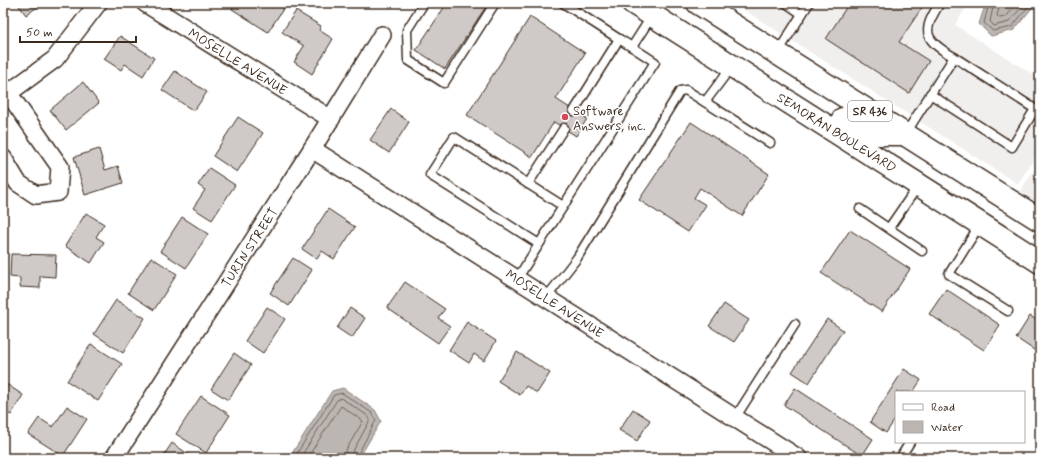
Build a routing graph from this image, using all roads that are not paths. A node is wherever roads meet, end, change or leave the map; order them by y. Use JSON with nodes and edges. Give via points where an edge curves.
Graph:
{"nodes":[{"id":1,"x":98,"y":3,"type":"edge"},
{"id":2,"x":145,"y":3,"type":"edge"},
{"id":3,"x":424,"y":3,"type":"edge"},
{"id":4,"x":495,"y":3,"type":"edge"},
{"id":5,"x":563,"y":3,"type":"edge"},
{"id":6,"x":633,"y":3,"type":"edge"},
{"id":7,"x":698,"y":3,"type":"edge"},
{"id":8,"x":786,"y":3,"type":"edge"},
{"id":9,"x":809,"y":3,"type":"edge"},
{"id":10,"x":940,"y":3,"type":"edge"},
{"id":11,"x":802,"y":14,"type":"junction"},
{"id":12,"x":655,"y":17,"type":"junction"},
{"id":13,"x":382,"y":35,"type":"dead end"},
{"id":14,"x":619,"y":39,"type":"junction"},
{"id":15,"x":632,"y":47,"type":"junction"},
{"id":16,"x":778,"y":53,"type":"junction"},
{"id":17,"x":954,"y":57,"type":"junction"},
{"id":18,"x":732,"y":66,"type":"junction"},
{"id":19,"x":930,"y":94,"type":"junction"},
{"id":20,"x":6,"y":95,"type":"edge"},
{"id":21,"x":705,"y":102,"type":"junction"},
{"id":22,"x":574,"y":111,"type":"dead end"},
{"id":23,"x":331,"y":119,"type":"junction"},
{"id":24,"x":564,"y":128,"type":"dead end"},
{"id":25,"x":906,"y":134,"type":"junction"},
{"id":26,"x":770,"y":143,"type":"dead end"},
{"id":27,"x":312,"y":149,"type":"junction"},
{"id":28,"x":3,"y":158,"type":"edge"},
{"id":29,"x":528,"y":184,"type":"junction"},
{"id":30,"x":919,"y":184,"type":"junction"},
{"id":31,"x":563,"y":206,"type":"junction"},
{"id":32,"x":860,"y":209,"type":"dead end"},
{"id":33,"x":1040,"y":220,"type":"edge"},
{"id":34,"x":980,"y":225,"type":"junction"},
{"id":35,"x":889,"y":228,"type":"junction"},
{"id":36,"x":539,"y":244,"type":"junction"},
{"id":37,"x":922,"y":250,"type":"dead end"},
{"id":38,"x":1040,"y":262,"type":"edge"},
{"id":39,"x":517,"y":279,"type":"junction"},
{"id":40,"x":546,"y":298,"type":"junction"},
{"id":41,"x":1008,"y":311,"type":"dead end"},
{"id":42,"x":795,"y":324,"type":"dead end"},
{"id":43,"x":735,"y":418,"type":"junction"},
{"id":44,"x":909,"y":443,"type":"edge"},
{"id":45,"x":114,"y":458,"type":"edge"},
{"id":46,"x":798,"y":458,"type":"edge"},
{"id":47,"x":900,"y":458,"type":"edge"}],
"edges":[{"from":1,"to":20,"type":"street","via":[[55,59]]},
{"from":2,"to":23,"type":"street","name":"MOSELLE AVENUE"},
{"from":3,"to":4,"type":"lane","via":[[407,30],[408,60],[444,83]]},
{"from":5,"to":14,"type":"lane"},
{"from":6,"to":12,"type":"main road","name":"SEMORAN BOULEVARD","number":"SR 436"},
{"from":7,"to":16,"type":"main road","number":"SR 436"},
{"from":8,"to":11,"type":"lane"},
{"from":9,"to":11,"type":"lane"},
{"from":10,"to":17,"type":"lane","via":[[930,18],[927,29],[929,38],[937,48]]},
{"from":11,"to":16,"type":"lane"},
{"from":12,"to":15,"type":"lane","via":[[646,25]]},
{"from":12,"to":18,"type":"main road","name":"SEMORAN BOULEVARD","number":"SR 436"},
{"from":13,"to":23,"type":"street","name":"TURIN STREET"},
{"from":14,"to":15,"type":"lane"},
{"from":14,"to":22,"type":"lane"},
{"from":15,"to":31,"type":"lane","via":[[655,62]]},
{"from":16,"to":25,"type":"main road","number":"SR 436"},
{"from":17,"to":19,"type":"lane"},
{"from":17,"to":19,"type":"lane","via":[[1035,109],[1012,147]]},
{"from":18,"to":21,"type":"lane"},
{"from":18,"to":25,"type":"main road","via":[[768,71],[867,134]]},
{"from":18,"to":30,"type":"main road","name":"SEMORAN BOULEVARD","number":"SR 436"},
{"from":19,"to":25,"type":"lane"},
{"from":20,"to":28,"type":"street","via":[[60,167],[58,192],[36,195],[18,184]]},
{"from":21,"to":26,"type":"lane"},
{"from":21,"to":40,"type":"lane","via":[[686,90],[680,90],[577,258]]},
{"from":23,"to":27,"type":"street","name":"TURIN STREET"},
{"from":24,"to":29,"type":"lane"},
{"from":25,"to":33,"type":"main road","number":"SR 436"},
{"from":27,"to":39,"type":"street","name":"MOSELLE AVENUE"},
{"from":27,"to":45,"type":"street","name":"TURIN STREET"},
{"from":29,"to":31,"type":"lane"},
{"from":29,"to":36,"type":"lane","via":[[454,137],[430,175]]},
{"from":30,"to":34,"type":"main road","name":"SEMORAN BOULEVARD","number":"SR 436"},
{"from":30,"to":35,"type":"lane"},
{"from":31,"to":36,"type":"lane"},
{"from":32,"to":35,"type":"lane"},
{"from":34,"to":38,"type":"main road","name":"SEMORAN BOULEVARD","number":"SR 436"},
{"from":34,"to":41,"type":"lane","via":[[949,274]]},
{"from":35,"to":37,"type":"lane"},
{"from":36,"to":39,"type":"lane"},
{"from":39,"to":40,"type":"street","name":"MOSELLE AVENUE"},
{"from":40,"to":43,"type":"street","name":"MOSELLE AVENUE"},
{"from":42,"to":43,"type":"lane"},
{"from":43,"to":46,"type":"street","name":"MOSELLE AVENUE"},
{"from":44,"to":47,"type":"lane"}]}
